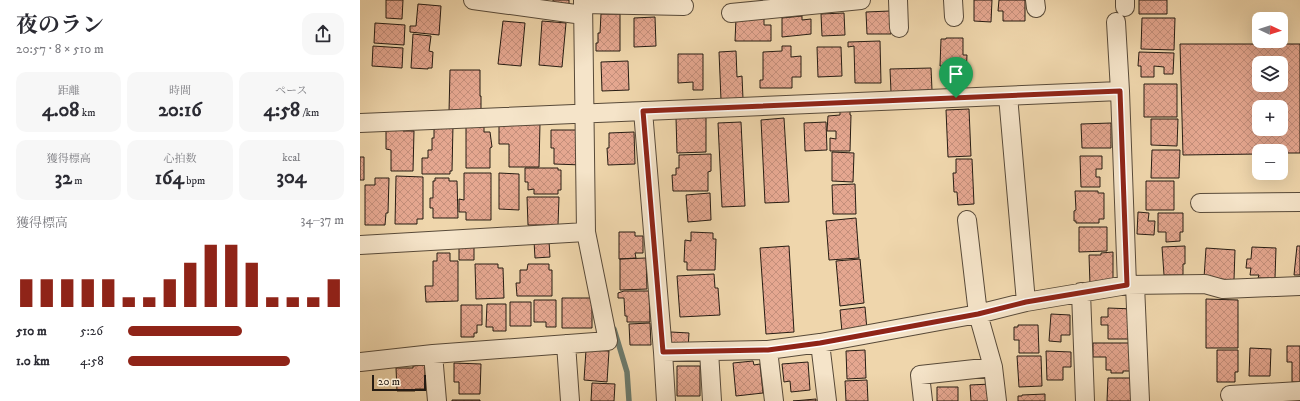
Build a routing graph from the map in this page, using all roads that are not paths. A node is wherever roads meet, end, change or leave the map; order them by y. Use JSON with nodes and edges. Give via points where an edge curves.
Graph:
{"nodes":[{"id":1,"x":473,"y":0,"type":"edge"},
{"id":2,"x":861,"y":0,"type":"edge"},
{"id":3,"x":898,"y":0,"type":"edge"},
{"id":4,"x":583,"y":6,"type":"edge"},
{"id":5,"x":684,"y":6,"type":"dead end"},
{"id":6,"x":731,"y":13,"type":"dead end"},
{"id":7,"x":1116,"y":22,"type":"dead end"},
{"id":8,"x":899,"y":28,"type":"dead end"},
{"id":9,"x":1120,"y":91,"type":"junction"},
{"id":10,"x":1008,"y":96,"type":"junction"},
{"id":11,"x":643,"y":111,"type":"junction"},
{"id":12,"x":585,"y":113,"type":"junction"},
{"id":13,"x":360,"y":122,"type":"edge"},
{"id":14,"x":1300,"y":202,"type":"edge"},
{"id":15,"x":1200,"y":203,"type":"dead end"},
{"id":16,"x":967,"y":220,"type":"dead end"},
{"id":17,"x":586,"y":232,"type":"junction"},
{"id":18,"x":360,"y":245,"type":"edge"},
{"id":19,"x":1131,"y":285,"type":"junction"},
{"id":20,"x":1300,"y":286,"type":"edge"},
{"id":21,"x":1081,"y":292,"type":"junction"},
{"id":22,"x":1026,"y":302,"type":"junction"},
{"id":23,"x":978,"y":314,"type":"junction"},
{"id":24,"x":820,"y":343,"type":"junction"},
{"id":25,"x":566,"y":344,"type":"junction"},
{"id":26,"x":768,"y":350,"type":"junction"},
{"id":27,"x":709,"y":351,"type":"junction"},
{"id":28,"x":663,"y":352,"type":"junction"},
{"id":29,"x":433,"y":354,"type":"junction"},
{"id":30,"x":360,"y":362,"type":"edge"},
{"id":31,"x":993,"y":367,"type":"junction"},
{"id":32,"x":1300,"y":391,"type":"edge"},
{"id":33,"x":1230,"y":395,"type":"dead end"},
{"id":34,"x":437,"y":401,"type":"edge"},
{"id":35,"x":570,"y":401,"type":"edge"},
{"id":36,"x":666,"y":401,"type":"edge"},
{"id":37,"x":712,"y":401,"type":"edge"},
{"id":38,"x":774,"y":401,"type":"edge"},
{"id":39,"x":827,"y":401,"type":"edge"},
{"id":40,"x":923,"y":401,"type":"edge"},
{"id":41,"x":997,"y":401,"type":"edge"},
{"id":42,"x":1086,"y":401,"type":"edge"},
{"id":43,"x":1140,"y":401,"type":"edge"}],
"edges":[{"from":1,"to":4,"type":"street"},
{"from":2,"to":6,"type":"street"},
{"from":3,"to":8,"type":"street"},
{"from":4,"to":5,"type":"street"},
{"from":4,"to":12,"type":"street"},
{"from":7,"to":9,"type":"street"},
{"from":9,"to":10,"type":"street"},
{"from":9,"to":19,"type":"street"},
{"from":10,"to":11,"type":"street"},
{"from":10,"to":22,"type":"street"},
{"from":11,"to":12,"type":"street"},
{"from":11,"to":28,"type":"street"},
{"from":12,"to":13,"type":"street"},
{"from":12,"to":17,"type":"street"},
{"from":14,"to":15,"type":"street"},
{"from":16,"to":23,"type":"street"},
{"from":17,"to":18,"type":"street"},
{"from":17,"to":25,"type":"street","via":[[608,341]]},
{"from":19,"to":20,"type":"street","via":[[1204,284],[1223,288]]},
{"from":19,"to":21,"type":"street"},
{"from":19,"to":43,"type":"street"},
{"from":21,"to":22,"type":"street"},
{"from":21,"to":42,"type":"street"},
{"from":22,"to":23,"type":"street"},
{"from":23,"to":24,"type":"street"},
{"from":23,"to":31,"type":"street"},
{"from":24,"to":26,"type":"street"},
{"from":24,"to":39,"type":"street"},
{"from":25,"to":29,"type":"street"},
{"from":25,"to":35,"type":"street"},
{"from":26,"to":27,"type":"street"},
{"from":26,"to":38,"type":"street"},
{"from":27,"to":28,"type":"street"},
{"from":27,"to":37,"type":"street"},
{"from":28,"to":36,"type":"street"},
{"from":29,"to":30,"type":"street"},
{"from":29,"to":34,"type":"street"},
{"from":31,"to":40,"type":"street","via":[[920,376]]},
{"from":31,"to":41,"type":"street"},
{"from":32,"to":33,"type":"street"}]}
